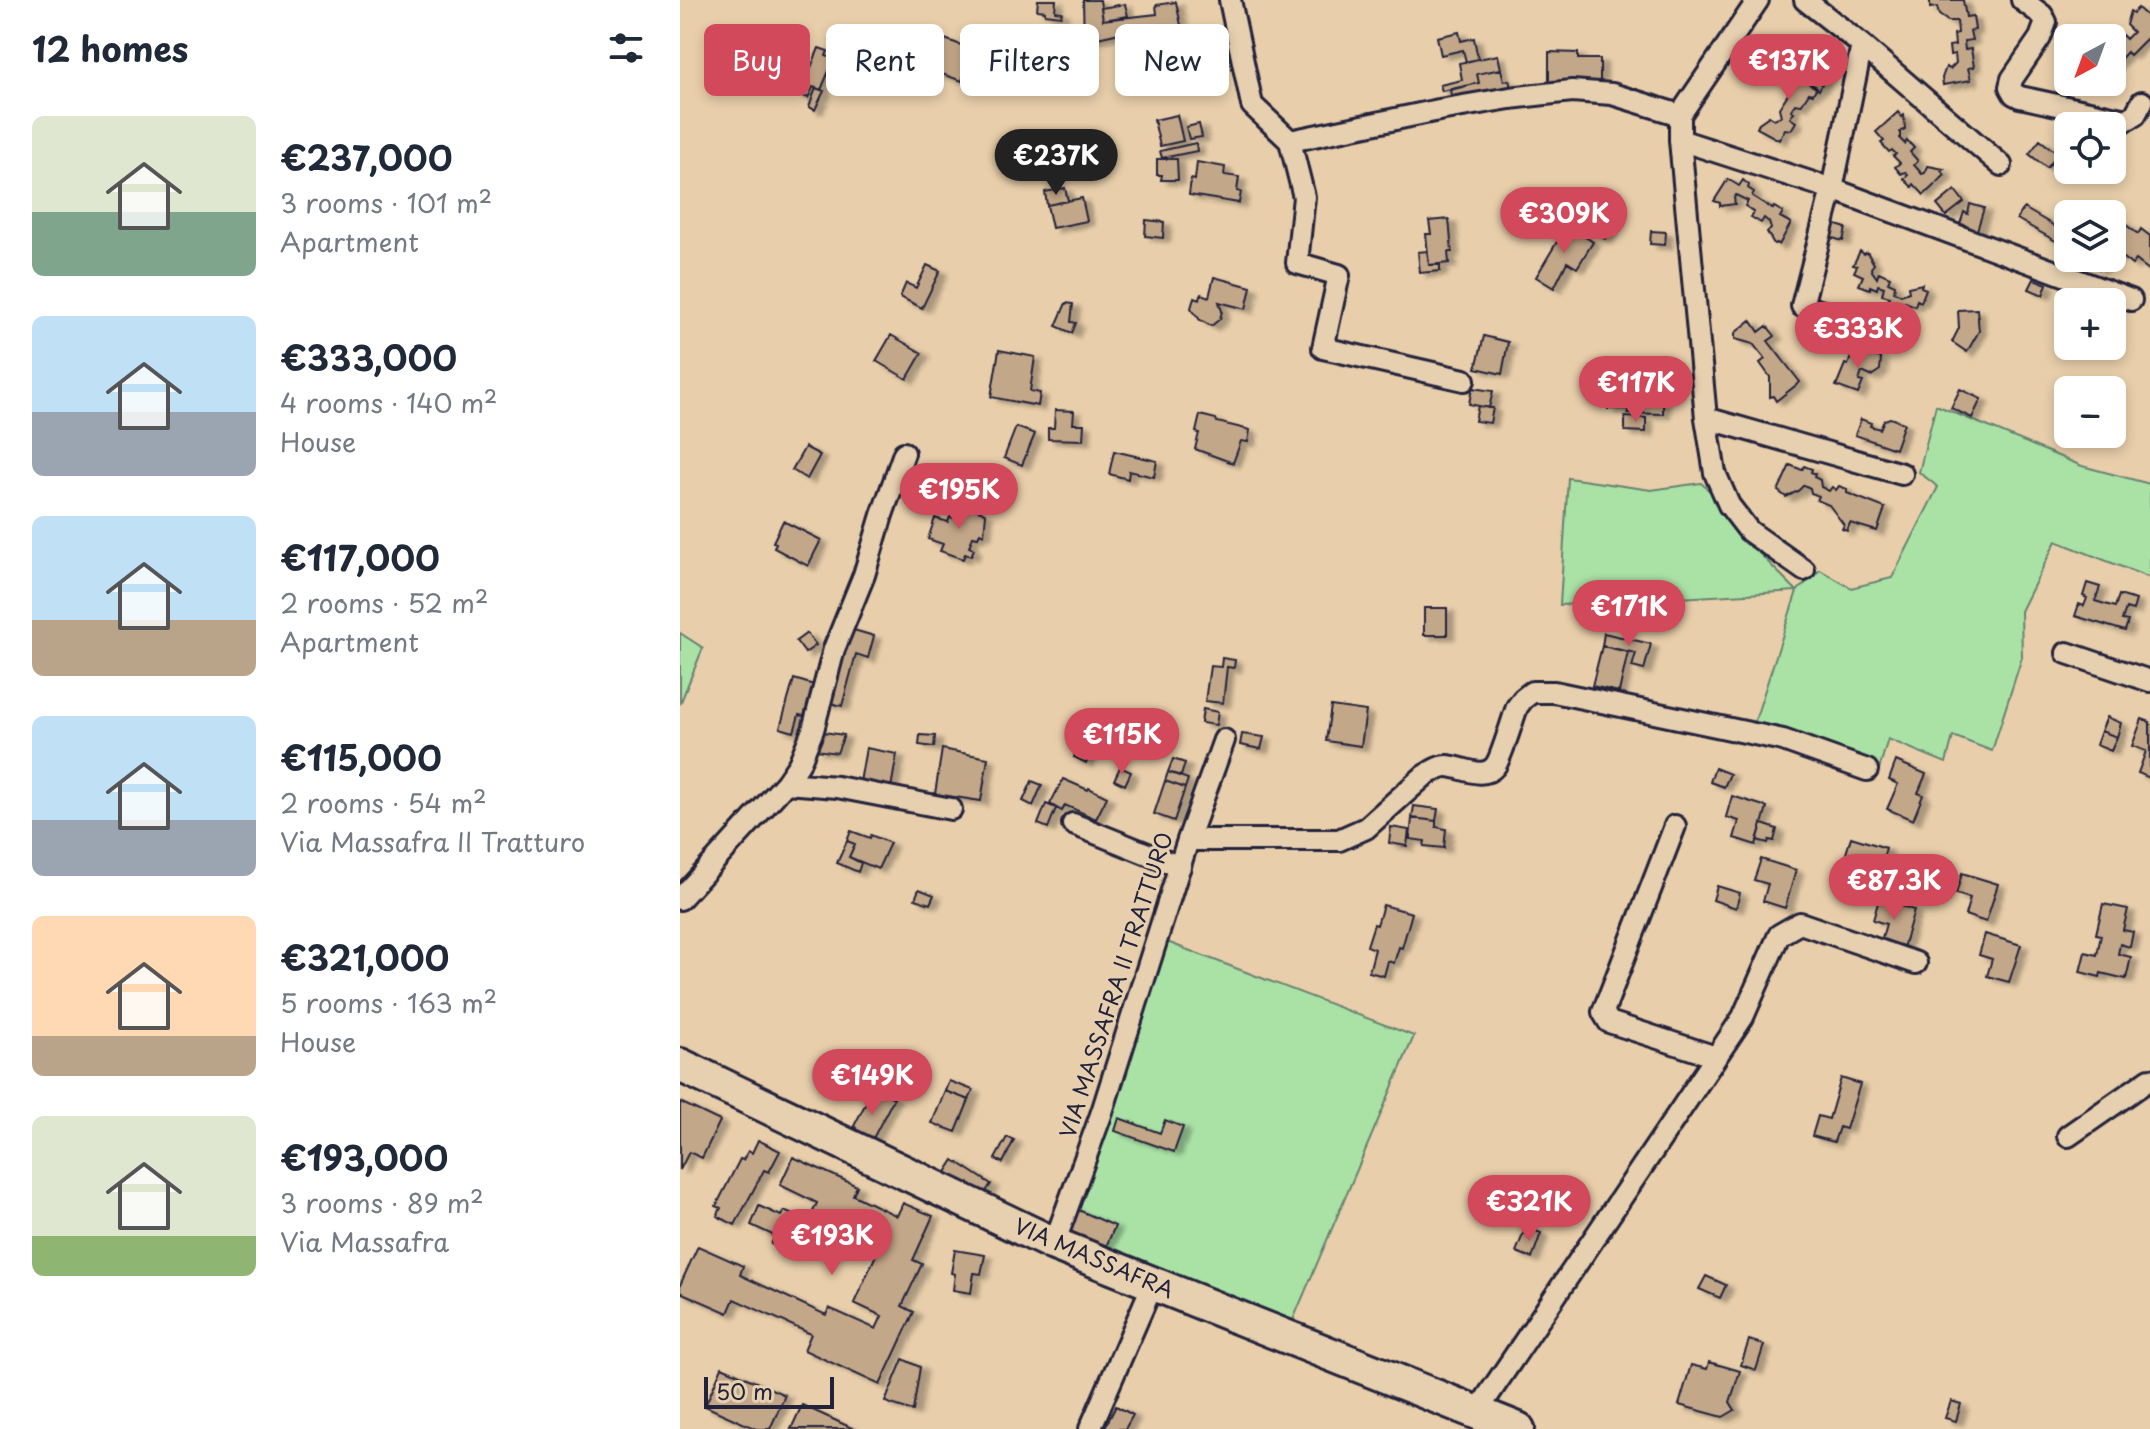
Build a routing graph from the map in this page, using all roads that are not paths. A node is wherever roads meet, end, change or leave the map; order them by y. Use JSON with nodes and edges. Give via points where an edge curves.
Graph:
{"nodes":[{"id":1,"x":1230,"y":0,"type":"edge"},
{"id":2,"x":1758,"y":0,"type":"edge"},
{"id":3,"x":1805,"y":0,"type":"edge"},
{"id":4,"x":2022,"y":0,"type":"edge"},
{"id":5,"x":1862,"y":45,"type":"junction"},
{"id":6,"x":2142,"y":102,"type":"dead end"},
{"id":7,"x":1680,"y":115,"type":"junction"},
{"id":8,"x":1680,"y":140,"type":"junction"},
{"id":9,"x":1290,"y":141,"type":"junction"},
{"id":10,"x":2001,"y":165,"type":"dead end"},
{"id":11,"x":1832,"y":189,"type":"junction"},
{"id":12,"x":2131,"y":300,"type":"dead end"},
{"id":13,"x":1883,"y":329,"type":"dead end"},
{"id":14,"x":1464,"y":380,"type":"dead end"},
{"id":15,"x":1706,"y":418,"type":"junction"},
{"id":16,"x":904,"y":453,"type":"dead end"},
{"id":17,"x":1902,"y":474,"type":"dead end"},
{"id":18,"x":1804,"y":570,"type":"dead end"},
{"id":19,"x":2067,"y":653,"type":"dead end"},
{"id":20,"x":2150,"y":681,"type":"edge"},
{"id":21,"x":1224,"y":740,"type":"dead end"},
{"id":22,"x":1867,"y":770,"type":"dead end"},
{"id":23,"x":786,"y":783,"type":"junction"},
{"id":24,"x":951,"y":809,"type":"dead end"},
{"id":25,"x":1073,"y":824,"type":"dead end"},
{"id":26,"x":1675,"y":826,"type":"dead end"},
{"id":27,"x":1188,"y":840,"type":"junction"},
{"id":28,"x":1180,"y":867,"type":"junction"},
{"id":29,"x":680,"y":899,"type":"edge"},
{"id":30,"x":1916,"y":963,"type":"dead end"},
{"id":31,"x":1716,"y":1057,"type":"junction"},
{"id":32,"x":680,"y":1065,"type":"edge"},
{"id":33,"x":2150,"y":1079,"type":"edge"},
{"id":34,"x":2068,"y":1136,"type":"dead end"},
{"id":35,"x":1054,"y":1244,"type":"junction"},
{"id":36,"x":1153,"y":1284,"type":"junction"},
{"id":37,"x":1477,"y":1412,"type":"junction"},
{"id":38,"x":1090,"y":1429,"type":"edge"},
{"id":39,"x":1518,"y":1429,"type":"edge"}],
"edges":[{"from":1,"to":9,"type":"street","via":[[1252,105]]},
{"from":2,"to":7,"type":"street"},
{"from":3,"to":5,"type":"street"},
{"from":4,"to":6,"type":"street","via":[[2046,22],[2012,79],[2014,94],[2126,120]]},
{"from":5,"to":10,"type":"street"},
{"from":5,"to":11,"type":"street"},
{"from":7,"to":8,"type":"street"},
{"from":7,"to":9,"type":"street","via":[[1612,94],[1572,91],[1439,110]]},
{"from":8,"to":11,"type":"street"},
{"from":8,"to":15,"type":"street"},
{"from":9,"to":14,"type":"street","via":[[1304,197],[1297,263],[1339,275],[1323,348]]},
{"from":11,"to":12,"type":"street"},
{"from":11,"to":13,"type":"street","via":[[1802,306]]},
{"from":15,"to":17,"type":"street"},
{"from":15,"to":18,"type":"street","via":[[1715,473],[1729,505],[1749,531]]},
{"from":16,"to":23,"type":"street","via":[[834,649],[813,730]]},
{"from":19,"to":20,"type":"street"},
{"from":21,"to":27,"type":"street","name":"VIA MASSAFRA II TRATTURO"},
{"from":22,"to":27,"type":"street","via":[[1783,740],[1554,692],[1532,692],[1517,707],[1495,766],[1486,772],[1434,769],[1357,833],[1339,840]]},
{"from":23,"to":24,"type":"street"},
{"from":23,"to":29,"type":"street"},
{"from":25,"to":28,"type":"street"},
{"from":26,"to":31,"type":"street","via":[[1603,1012],[1609,1022]]},
{"from":27,"to":28,"type":"street","name":"VIA MASSAFRA II TRATTURO"},
{"from":28,"to":35,"type":"street","name":"VIA MASSAFRA II TRATTURO"},
{"from":30,"to":31,"type":"street","via":[[1800,923],[1779,935],[1743,1017]]},
{"from":31,"to":37,"type":"street"},
{"from":32,"to":35,"type":"main road","name":"VIA MASSAFRA"},
{"from":33,"to":34,"type":"street"},
{"from":35,"to":36,"type":"main road","name":"VIA MASSAFRA"},
{"from":36,"to":37,"type":"main road","name":"VIA MASSAFRA"},
{"from":36,"to":38,"type":"street"},
{"from":37,"to":39,"type":"main road","name":"VIA MASSAFRA"}]}
